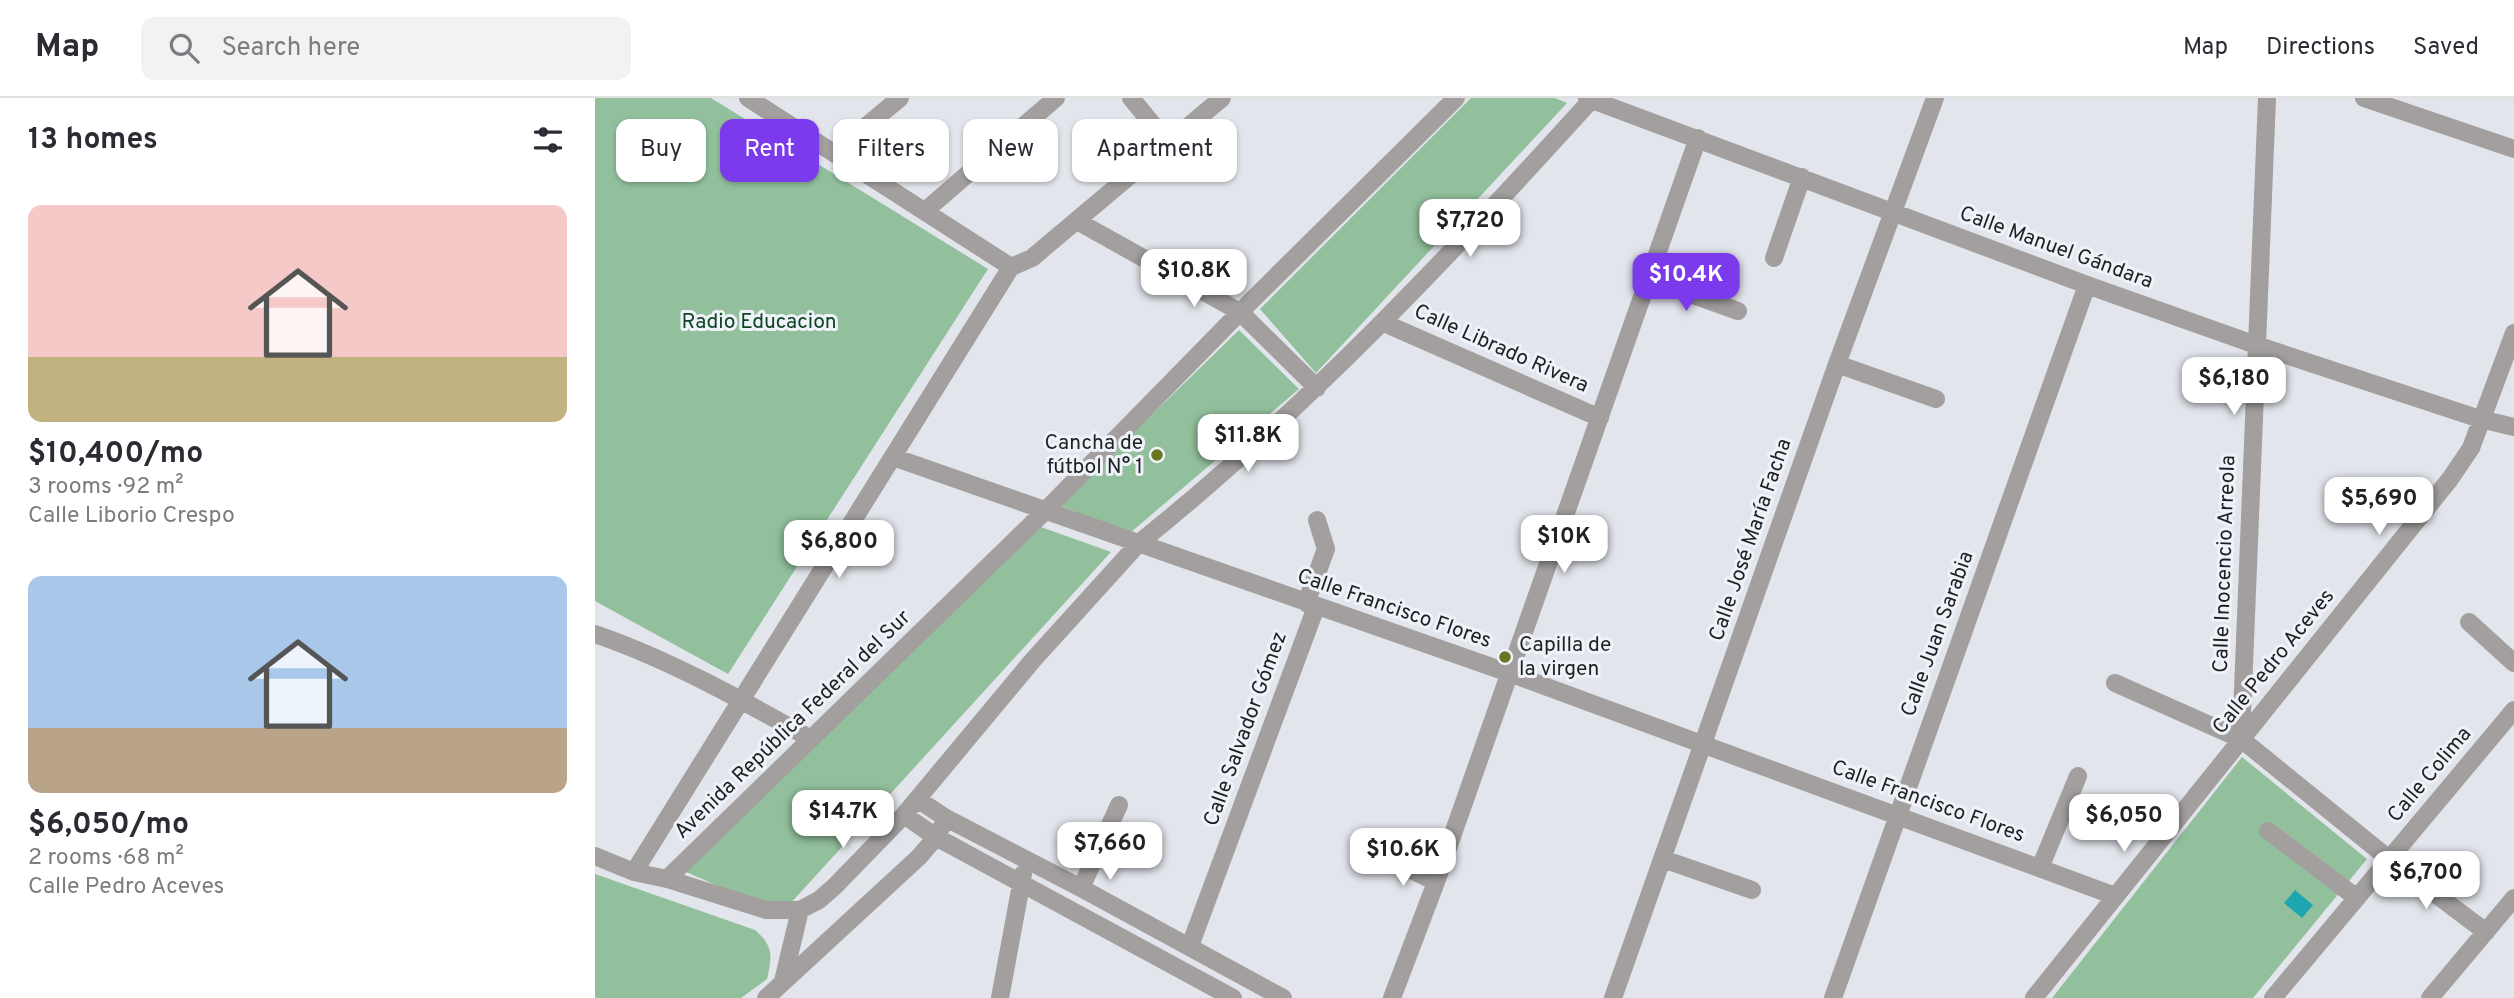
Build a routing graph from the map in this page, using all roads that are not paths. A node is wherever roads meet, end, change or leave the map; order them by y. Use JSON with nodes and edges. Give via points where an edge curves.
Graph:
{"nodes":[{"id":1,"x":748,"y":98,"type":"edge"},
{"id":2,"x":900,"y":98,"type":"edge"},
{"id":3,"x":1056,"y":98,"type":"edge"},
{"id":4,"x":1131,"y":98,"type":"edge"},
{"id":5,"x":1222,"y":98,"type":"edge"},
{"id":6,"x":1456,"y":98,"type":"edge"},
{"id":7,"x":1935,"y":98,"type":"edge"},
{"id":8,"x":2267,"y":98,"type":"edge"},
{"id":9,"x":2364,"y":98,"type":"edge"},
{"id":10,"x":1590,"y":99,"type":"edge"},
{"id":11,"x":875,"y":119,"type":"edge"},
{"id":12,"x":1148,"y":119,"type":"edge"},
{"id":13,"x":1197,"y":119,"type":"edge"},
{"id":14,"x":1698,"y":138,"type":"junction"},
{"id":15,"x":2514,"y":149,"type":"edge"},
{"id":16,"x":833,"y":151,"type":"edge"},
{"id":17,"x":1802,"y":177,"type":"junction"},
{"id":18,"x":882,"y":182,"type":"edge"},
{"id":19,"x":1122,"y":182,"type":"edge"},
{"id":20,"x":926,"y":210,"type":"junction"},
{"id":21,"x":1895,"y":212,"type":"junction"},
{"id":22,"x":1077,"y":221,"type":"junction"},
{"id":23,"x":1774,"y":258,"type":"dead end"},
{"id":24,"x":1011,"y":267,"type":"junction"},
{"id":25,"x":1648,"y":279,"type":"junction"},
{"id":26,"x":2087,"y":285,"type":"junction"},
{"id":27,"x":1738,"y":311,"type":"dead end"},
{"id":28,"x":1240,"y":312,"type":"junction"},
{"id":29,"x":1384,"y":323,"type":"junction"},
{"id":30,"x":2514,"y":333,"type":"edge"},
{"id":31,"x":2256,"y":345,"type":"junction"},
{"id":32,"x":1837,"y":364,"type":"junction"},
{"id":33,"x":1317,"y":388,"type":"junction"},
{"id":34,"x":1937,"y":400,"type":"dead end"},
{"id":35,"x":1599,"y":418,"type":"junction"},
{"id":36,"x":2480,"y":419,"type":"junction"},
{"id":37,"x":2514,"y":427,"type":"edge"},
{"id":38,"x":893,"y":457,"type":"junction"},
{"id":39,"x":1045,"y":511,"type":"junction"},
{"id":40,"x":1317,"y":520,"type":"dead end"},
{"id":41,"x":1139,"y":543,"type":"junction"},
{"id":42,"x":1311,"y":605,"type":"junction"},
{"id":43,"x":2469,"y":622,"type":"dead end"},
{"id":44,"x":595,"y":634,"type":"edge"},
{"id":45,"x":2514,"y":663,"type":"edge"},
{"id":46,"x":1509,"y":674,"type":"junction"},
{"id":47,"x":2115,"y":683,"type":"dead end"},
{"id":48,"x":742,"y":700,"type":"junction"},
{"id":49,"x":2514,"y":710,"type":"edge"},
{"id":50,"x":2241,"y":738,"type":"junction"},
{"id":51,"x":811,"y":739,"type":"junction"},
{"id":52,"x":1704,"y":744,"type":"junction"},
{"id":53,"x":2078,"y":776,"type":"dead end"},
{"id":54,"x":917,"y":799,"type":"junction"},
{"id":55,"x":1119,"y":805,"type":"dead end"},
{"id":56,"x":904,"y":815,"type":"junction"},
{"id":57,"x":1897,"y":815,"type":"junction"},
{"id":58,"x":946,"y":818,"type":"junction"},
{"id":59,"x":2267,"y":831,"type":"dead end"},
{"id":60,"x":936,"y":837,"type":"junction"},
{"id":61,"x":595,"y":856,"type":"edge"},
{"id":62,"x":1025,"y":858,"type":"junction"},
{"id":63,"x":1663,"y":859,"type":"junction"},
{"id":64,"x":2389,"y":859,"type":"junction"},
{"id":65,"x":1362,"y":865,"type":"dead end"},
{"id":66,"x":2040,"y":868,"type":"junction"},
{"id":67,"x":634,"y":872,"type":"junction"},
{"id":68,"x":667,"y":879,"type":"junction"},
{"id":69,"x":1436,"y":882,"type":"junction"},
{"id":70,"x":1021,"y":883,"type":"junction"},
{"id":71,"x":1081,"y":887,"type":"junction"},
{"id":72,"x":1752,"y":891,"type":"dead end"},
{"id":73,"x":2116,"y":896,"type":"junction"},
{"id":74,"x":2357,"y":898,"type":"junction"},
{"id":75,"x":2514,"y":898,"type":"edge"},
{"id":76,"x":800,"y":910,"type":"junction"},
{"id":77,"x":1143,"y":922,"type":"junction"},
{"id":78,"x":2486,"y":932,"type":"junction"},
{"id":79,"x":1135,"y":944,"type":"junction"},
{"id":80,"x":1190,"y":946,"type":"junction"},
{"id":81,"x":783,"y":981,"type":"junction"},
{"id":82,"x":1264,"y":993,"type":"edge"},
{"id":83,"x":766,"y":998,"type":"edge"},
{"id":84,"x":1000,"y":998,"type":"edge"},
{"id":85,"x":1233,"y":998,"type":"edge"},
{"id":86,"x":1283,"y":998,"type":"edge"},
{"id":87,"x":1392,"y":998,"type":"edge"},
{"id":88,"x":1613,"y":998,"type":"edge"},
{"id":89,"x":1833,"y":998,"type":"edge"},
{"id":90,"x":2034,"y":998,"type":"edge"},
{"id":91,"x":2273,"y":998,"type":"edge"},
{"id":92,"x":2430,"y":998,"type":"edge"}],
"edges":[{"from":1,"to":16,"type":"street"},
{"from":2,"to":11,"type":"street"},
{"from":3,"to":20,"type":"street"},
{"from":4,"to":12,"type":"street"},
{"from":5,"to":13,"type":"street"},
{"from":6,"to":28,"type":"street","name":"Avenida República Federal del Sur"},
{"from":7,"to":21,"type":"street","name":"Calle José María Facha"},
{"from":8,"to":31,"type":"street","name":"Calle Inocencio Arreola"},
{"from":9,"to":15,"type":"street"},
{"from":10,"to":14,"type":"street","name":"Calle Manuel Gándara"},
{"from":10,"to":29,"type":"street"},
{"from":14,"to":17,"type":"street","name":"Calle Manuel Gándara"},
{"from":14,"to":25,"type":"street"},
{"from":17,"to":21,"type":"street","name":"Calle Manuel Gándara"},
{"from":17,"to":23,"type":"street"},
{"from":18,"to":20,"type":"street"},
{"from":19,"to":22,"type":"street"},
{"from":20,"to":24,"type":"street"},
{"from":21,"to":26,"type":"street","name":"Calle Manuel Gándara"},
{"from":21,"to":32,"type":"street","name":"Calle José María Facha"},
{"from":22,"to":24,"type":"street","via":[[1032,258]]},
{"from":22,"to":28,"type":"street"},
{"from":24,"to":38,"type":"street"},
{"from":25,"to":27,"type":"street"},
{"from":25,"to":35,"type":"street"},
{"from":26,"to":31,"type":"street","name":"Calle Manuel Gándara"},
{"from":26,"to":57,"type":"street","name":"Calle Juan Sarabia"},
{"from":28,"to":33,"type":"street"},
{"from":28,"to":39,"type":"street","name":"Avenida República Federal del Sur"},
{"from":29,"to":33,"type":"street"},
{"from":29,"to":35,"type":"street","name":"Calle Librado Rivera"},
{"from":30,"to":36,"type":"street","name":"Calle Pedro Aceves"},
{"from":31,"to":36,"type":"street","name":"Calle Manuel Gándara"},
{"from":31,"to":50,"type":"street","name":"Calle Inocencio Arreola"},
{"from":32,"to":34,"type":"street"},
{"from":32,"to":52,"type":"street","name":"Calle José María Facha"},
{"from":33,"to":41,"type":"street"},
{"from":35,"to":46,"type":"street"},
{"from":36,"to":37,"type":"street","name":"Calle Manuel Gándara"},
{"from":36,"to":50,"type":"street","name":"Calle Pedro Aceves","via":[[2471,448],[2450,479]]},
{"from":38,"to":39,"type":"street","name":"Calle Francisco Flores"},
{"from":38,"to":48,"type":"street"},
{"from":39,"to":41,"type":"street","name":"Calle Francisco Flores"},
{"from":39,"to":51,"type":"street","name":"Avenida República Federal del Sur"},
{"from":40,"to":42,"type":"street","name":"Calle Salvador Gómez","via":[[1326,549]]},
{"from":41,"to":42,"type":"street","name":"Calle Francisco Flores"},
{"from":41,"to":54,"type":"street"},
{"from":42,"to":46,"type":"street","name":"Calle Francisco Flores"},
{"from":42,"to":80,"type":"street","name":"Calle Salvador Gómez"},
{"from":43,"to":45,"type":"street"},
{"from":44,"to":48,"type":"street"},
{"from":46,"to":52,"type":"street","name":"Calle Francisco Flores"},
{"from":46,"to":69,"type":"street"},
{"from":47,"to":50,"type":"street"},
{"from":48,"to":51,"type":"street"},
{"from":48,"to":67,"type":"street"},
{"from":49,"to":64,"type":"street","name":"Calle Colima"},
{"from":50,"to":64,"type":"street"},
{"from":50,"to":73,"type":"street","name":"Calle Pedro Aceves"},
{"from":51,"to":68,"type":"street","name":"Avenida República Federal del Sur"},
{"from":52,"to":57,"type":"street","name":"Calle Francisco Flores"},
{"from":52,"to":63,"type":"street","name":"Calle José María Facha"},
{"from":53,"to":66,"type":"street"},
{"from":54,"to":56,"type":"street"},
{"from":54,"to":58,"type":"street"},
{"from":55,"to":71,"type":"street"},
{"from":56,"to":60,"type":"street"},
{"from":56,"to":76,"type":"street","via":[[834,887]]},
{"from":57,"to":66,"type":"street","name":"Calle Francisco Flores"},
{"from":57,"to":89,"type":"street","name":"Calle Juan Sarabia"},
{"from":58,"to":60,"type":"street"},
{"from":58,"to":62,"type":"street"},
{"from":59,"to":74,"type":"street"},
{"from":60,"to":70,"type":"street"},
{"from":60,"to":81,"type":"street"},
{"from":61,"to":67,"type":"street"},
{"from":62,"to":70,"type":"street"},
{"from":62,"to":71,"type":"street"},
{"from":63,"to":72,"type":"street"},
{"from":63,"to":88,"type":"street","name":"Calle José María Facha"},
{"from":64,"to":74,"type":"street","name":"Calle Colima"},
{"from":64,"to":78,"type":"street"},
{"from":65,"to":69,"type":"street","via":[[1369,855],[1378,854]]},
{"from":66,"to":73,"type":"street","name":"Calle Francisco Flores"},
{"from":67,"to":68,"type":"street"},
{"from":68,"to":76,"type":"street","via":[[766,910]]},
{"from":69,"to":87,"type":"street"},
{"from":70,"to":79,"type":"street"},
{"from":70,"to":84,"type":"street"},
{"from":71,"to":77,"type":"street"},
{"from":73,"to":90,"type":"street","name":"Calle Pedro Aceves"},
{"from":74,"to":91,"type":"street","name":"Calle Colima"},
{"from":75,"to":78,"type":"street"},
{"from":76,"to":81,"type":"street"},
{"from":77,"to":79,"type":"street"},
{"from":77,"to":80,"type":"street"},
{"from":78,"to":92,"type":"street"},
{"from":79,"to":85,"type":"street"},
{"from":80,"to":82,"type":"street"},
{"from":81,"to":83,"type":"street"},
{"from":82,"to":86,"type":"street"}]}
